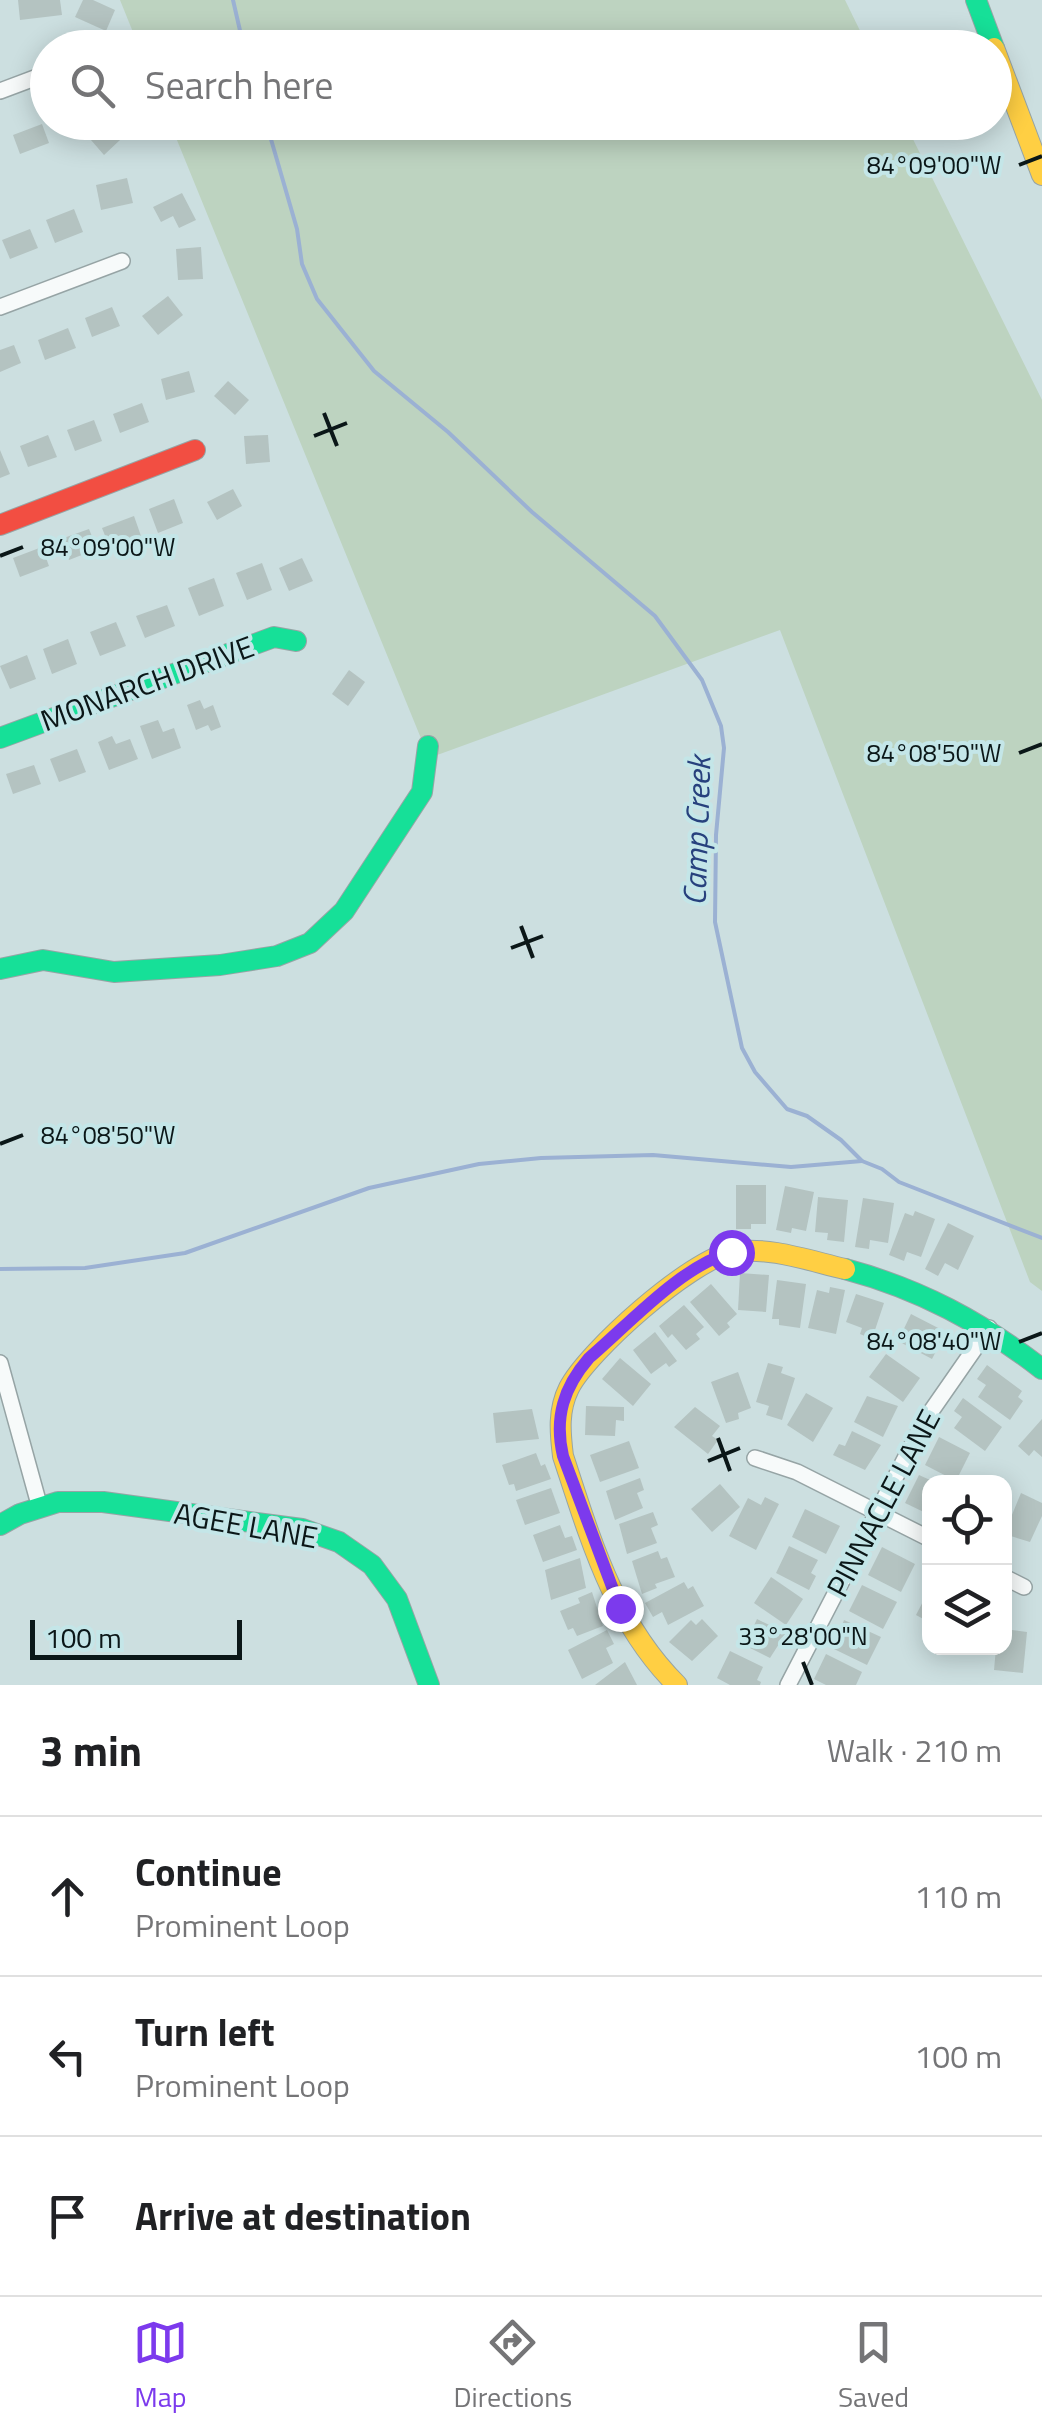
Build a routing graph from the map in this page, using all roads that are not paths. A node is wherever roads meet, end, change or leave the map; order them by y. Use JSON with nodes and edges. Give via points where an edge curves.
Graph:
{"nodes":[{"id":1,"x":976,"y":0,"type":"edge"},
{"id":2,"x":987,"y":30,"type":"edge"},
{"id":3,"x":30,"y":80,"type":"edge"},
{"id":4,"x":0,"y":91,"type":"edge"},
{"id":5,"x":1012,"y":95,"type":"edge"},
{"id":6,"x":1042,"y":174,"type":"edge"},
{"id":7,"x":122,"y":261,"type":"dead end"},
{"id":8,"x":0,"y":308,"type":"edge"},
{"id":9,"x":195,"y":450,"type":"dead end"},
{"id":10,"x":0,"y":525,"type":"edge"},
{"id":11,"x":296,"y":641,"type":"dead end"},
{"id":12,"x":0,"y":738,"type":"edge"},
{"id":13,"x":428,"y":746,"type":"dead end"},
{"id":14,"x":0,"y":969,"type":"edge"},
{"id":15,"x":989,"y":1328,"type":"junction"},
{"id":16,"x":0,"y":1363,"type":"edge"},
{"id":17,"x":1042,"y":1369,"type":"edge"},
{"id":18,"x":755,"y":1458,"type":"dead end"},
{"id":19,"x":40,"y":1508,"type":"junction"},
{"id":20,"x":876,"y":1512,"type":"junction"},
{"id":21,"x":0,"y":1525,"type":"edge"},
{"id":22,"x":922,"y":1535,"type":"edge"},
{"id":23,"x":1012,"y":1582,"type":"edge"},
{"id":24,"x":1024,"y":1588,"type":"dead end"},
{"id":25,"x":430,"y":1685,"type":"edge"},
{"id":26,"x":677,"y":1685,"type":"edge"},
{"id":27,"x":788,"y":1685,"type":"edge"}],
"edges":[{"from":1,"to":2,"type":"street"},
{"from":3,"to":4,"type":"street"},
{"from":5,"to":6,"type":"street"},
{"from":7,"to":8,"type":"street"},
{"from":9,"to":10,"type":"street"},
{"from":11,"to":12,"type":"street","name":"MONARCH DRIVE","via":[[274,637]]},
{"from":13,"to":14,"type":"street","via":[[422,792],[344,910],[310,943],[220,966],[114,972],[43,960]]},
{"from":15,"to":17,"type":"street"},
{"from":15,"to":20,"type":"street","name":"PINNACLE LANE","via":[[924,1420]]},
{"from":15,"to":26,"type":"street","via":[[881,1276],[743,1251],[688,1273],[589,1358],[561,1408],[563,1456],[624,1618],[646,1654]]},
{"from":16,"to":19,"type":"street"},
{"from":18,"to":20,"type":"street"},
{"from":19,"to":21,"type":"street","name":"AGEE LANE"},
{"from":19,"to":25,"type":"street","name":"AGEE LANE","via":[[103,1502],[302,1530],[339,1542],[372,1565],[397,1600]]},
{"from":20,"to":22,"type":"street"},
{"from":20,"to":27,"type":"street","name":"PINNACLE LANE"},
{"from":23,"to":24,"type":"street"}]}
